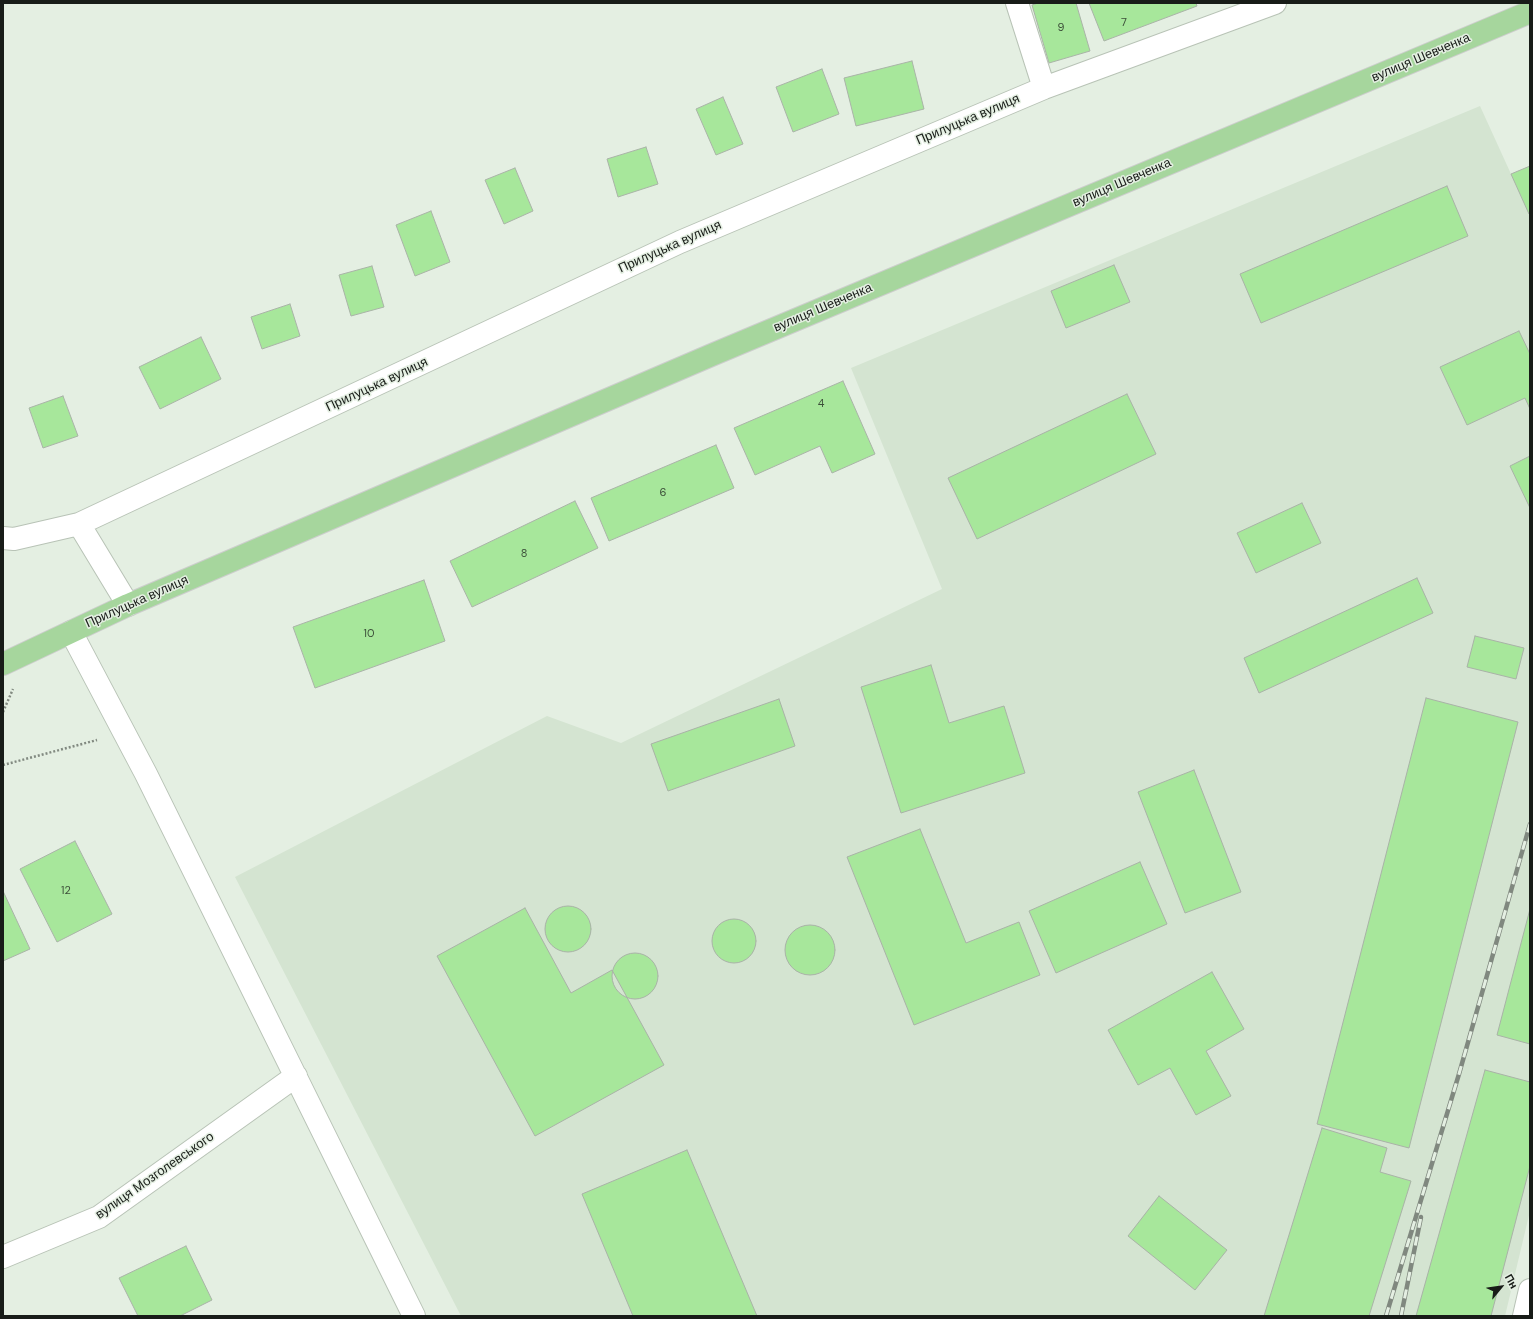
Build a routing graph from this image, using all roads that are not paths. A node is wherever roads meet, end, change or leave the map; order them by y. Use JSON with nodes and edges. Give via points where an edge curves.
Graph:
{"nodes":[{"id":1,"x":1017,"y":3,"type":"edge"},
{"id":2,"x":1275,"y":3,"type":"edge"},
{"id":3,"x":1530,"y":12,"type":"edge"},
{"id":4,"x":1044,"y":88,"type":"junction"},
{"id":5,"x":714,"y":354,"type":"joint"},
{"id":6,"x":79,"y":524,"type":"junction"},
{"id":7,"x":3,"y":538,"type":"edge"},
{"id":8,"x":128,"y":605,"type":"junction"},
{"id":9,"x":71,"y":632,"type":"junction"},
{"id":10,"x":3,"y":664,"type":"edge"},
{"id":11,"x":296,"y":1076,"type":"junction"},
{"id":12,"x":3,"y":1257,"type":"edge"},
{"id":13,"x":1530,"y":1290,"type":"edge"},
{"id":14,"x":414,"y":1316,"type":"edge"},
{"id":15,"x":1524,"y":1316,"type":"edge"}],
"edges":[{"from":1,"to":4,"type":"street"},
{"from":2,"to":4,"type":"street","name":"Прилуцька вулиця"},
{"from":3,"to":5,"type":"main road","name":"вулиця Шевченка"},
{"from":4,"to":6,"type":"street","name":"Прилуцька вулиця","via":[[680,242]]},
{"from":5,"to":8,"type":"main road","name":"Прилуцька вулиця"},
{"from":6,"to":7,"type":"street","name":"Прилуцька вулиця","via":[[14,539]]},
{"from":6,"to":8,"type":"street"},
{"from":8,"to":9,"type":"main road","name":"Прилуцька вулиця"},
{"from":9,"to":10,"type":"main road","name":"Прилуцька вулиця"},
{"from":9,"to":11,"type":"street","via":[[146,774]]},
{"from":11,"to":12,"type":"street","name":"вулиця Мозголевського","via":[[99,1217]]},
{"from":11,"to":14,"type":"street"},
{"from":13,"to":15,"type":"street"}]}
